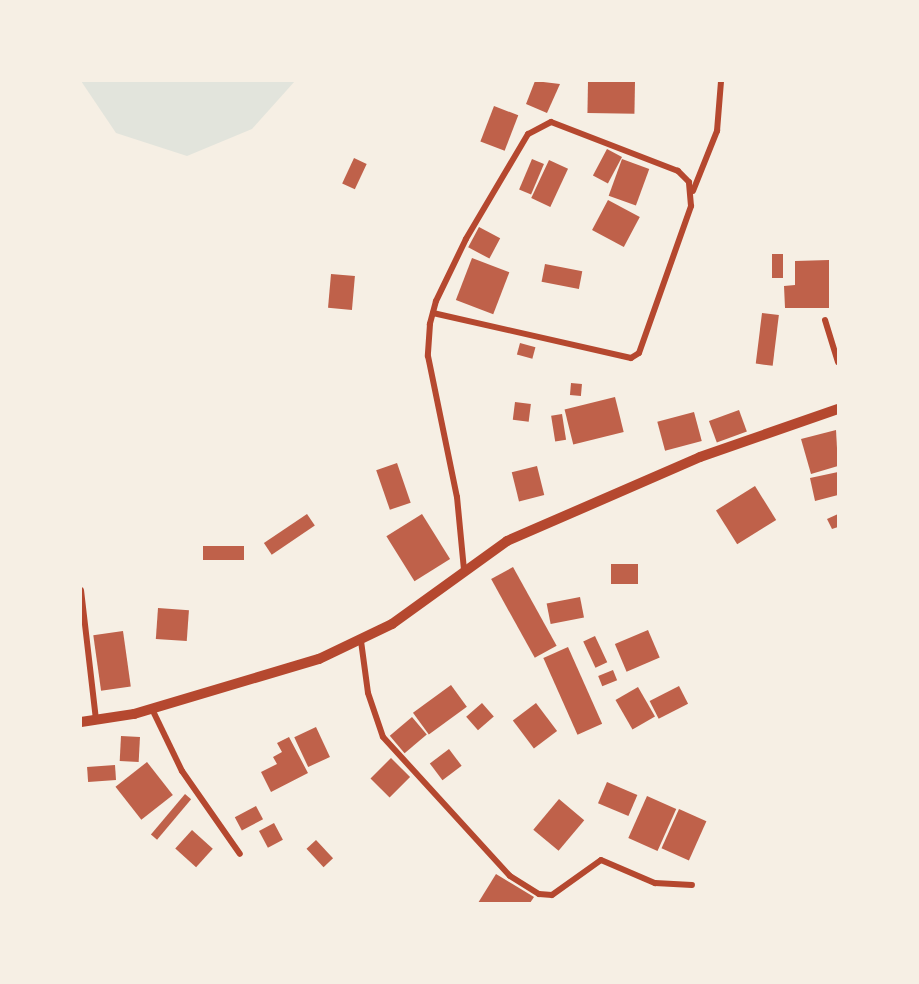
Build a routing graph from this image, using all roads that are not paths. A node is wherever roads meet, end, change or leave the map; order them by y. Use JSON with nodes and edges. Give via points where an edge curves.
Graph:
{"nodes":[{"id":1,"x":721,"y":81,"type":"edge"},
{"id":2,"x":692,"y":191,"type":"junction"},
{"id":3,"x":433,"y":313,"type":"junction"},
{"id":4,"x":825,"y":320,"type":"dead end"},
{"id":5,"x":838,"y":362,"type":"edge"},
{"id":6,"x":838,"y":409,"type":"edge"},
{"id":7,"x":464,"y":570,"type":"junction"},
{"id":8,"x":81,"y":590,"type":"edge"},
{"id":9,"x":360,"y":641,"type":"junction"},
{"id":10,"x":152,"y":709,"type":"junction"},
{"id":11,"x":96,"y":721,"type":"junction"},
{"id":12,"x":81,"y":722,"type":"edge"},
{"id":13,"x":240,"y":854,"type":"dead end"},
{"id":14,"x":692,"y":885,"type":"dead end"}],
"edges":[{"from":1,"to":2,"type":"street","via":[[717,131]]},
{"from":2,"to":3,"type":"street","via":[[639,353],[632,358]]},
{"from":2,"to":3,"type":"street","via":[[678,171],[565,123],[541,126],[528,134],[466,239]]},
{"from":3,"to":7,"type":"street","via":[[428,356],[457,497]]},
{"from":4,"to":5,"type":"street"},
{"from":6,"to":7,"type":"street","via":[[700,457],[507,541]]},
{"from":7,"to":9,"type":"street"},
{"from":8,"to":11,"type":"street"},
{"from":9,"to":10,"type":"street","via":[[283,671]]},
{"from":9,"to":14,"type":"street","via":[[368,693],[383,737],[510,876],[539,894],[552,895],[601,860],[654,883]]},
{"from":10,"to":11,"type":"street"},
{"from":10,"to":13,"type":"street","via":[[182,771]]},
{"from":11,"to":12,"type":"street"}]}
